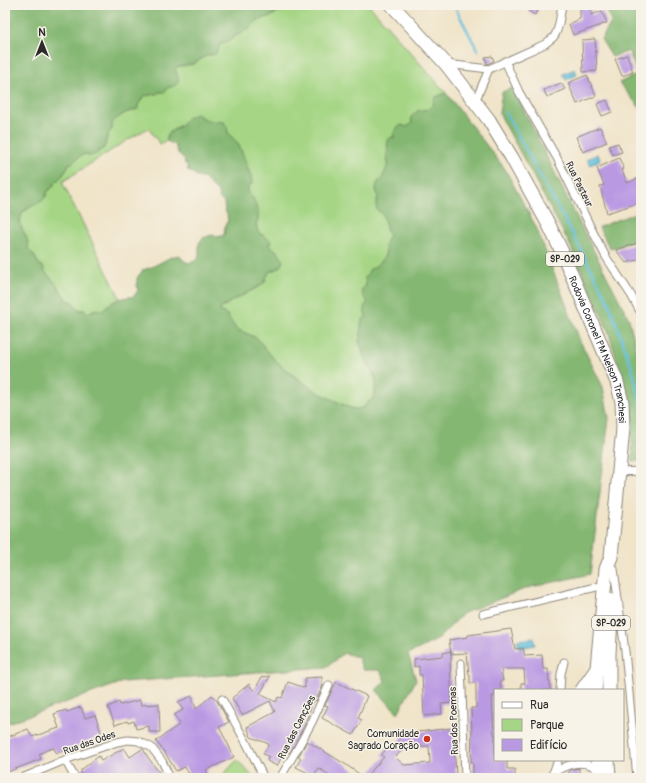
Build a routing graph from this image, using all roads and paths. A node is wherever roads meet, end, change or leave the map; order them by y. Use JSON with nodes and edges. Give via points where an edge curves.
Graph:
{"nodes":[{"id":1,"x":392,"y":5,"type":"edge"},
{"id":2,"x":562,"y":5,"type":"edge"},
{"id":3,"x":505,"y":61,"type":"junction"},
{"id":4,"x":446,"y":64,"type":"junction"},
{"id":5,"x":489,"y":69,"type":"junction"},
{"id":6,"x":475,"y":102,"type":"junction"},
{"id":7,"x":641,"y":313,"type":"edge"},
{"id":8,"x":641,"y":471,"type":"edge"},
{"id":9,"x":619,"y":472,"type":"junction"},
{"id":10,"x":612,"y":563,"type":"junction"},
{"id":11,"x":605,"y":585,"type":"junction"},
{"id":12,"x":483,"y":614,"type":"dead end"},
{"id":13,"x":564,"y":662,"type":"dead end"},
{"id":14,"x":461,"y":663,"type":"dead end"},
{"id":15,"x":329,"y":685,"type":"dead end"},
{"id":16,"x":560,"y":689,"type":"edge"},
{"id":17,"x":591,"y":689,"type":"edge"},
{"id":18,"x":609,"y":689,"type":"edge"},
{"id":19,"x":222,"y":699,"type":"dead end"},
{"id":20,"x":65,"y":760,"type":"junction"},
{"id":21,"x":558,"y":761,"type":"edge"},
{"id":22,"x":607,"y":761,"type":"edge"},
{"id":23,"x":601,"y":772,"type":"edge"},
{"id":24,"x":551,"y":775,"type":"edge"},
{"id":25,"x":22,"y":778,"type":"edge"},
{"id":26,"x":75,"y":778,"type":"edge"},
{"id":27,"x":170,"y":778,"type":"edge"},
{"id":28,"x":264,"y":778,"type":"edge"},
{"id":29,"x":280,"y":778,"type":"edge"},
{"id":30,"x":465,"y":778,"type":"edge"},
{"id":31,"x":637,"y":778,"type":"edge"}],
"edges":[{"from":1,"to":4,"type":"highway","name":"Rodovia Coronel PM Nelson Tranchesi","number":"SP-029"},
{"from":2,"to":3,"type":"street","via":[[558,27],[551,40]]},
{"from":3,"to":5,"type":"street"},
{"from":3,"to":7,"type":"street","name":"Rua Pasteur","via":[[603,251]]},
{"from":4,"to":5,"type":"street"},
{"from":4,"to":6,"type":"highway","name":"Rodovia Coronel PM Nelson Tranchesi","number":"SP-029"},
{"from":5,"to":6,"type":"street"},
{"from":6,"to":9,"type":"highway","name":"Rodovia Coronel PM Nelson Tranchesi","number":"SP-029","via":[[509,152],[549,225],[617,382],[622,402],[623,428]]},
{"from":8,"to":9,"type":"street"},
{"from":9,"to":10,"type":"highway","name":"Rodovia Coronel PM Nelson Tranchesi","number":"SP-029"},
{"from":10,"to":11,"type":"highway","name":"Rodovia Coronel PM Nelson Tranchesi","number":"SP-029","via":[[606,569]]},
{"from":10,"to":18,"type":"highway","name":"Rodovia Coronel PM Nelson Tranchesi","number":"SP-029"},
{"from":10,"to":31,"type":"street","via":[[625,651]]},
{"from":11,"to":12,"type":"street"},
{"from":11,"to":17,"type":"highway","name":"Rodovia Coronel PM Nelson Tranchesi","number":"SP-029","via":[[597,669]]},
{"from":13,"to":16,"type":"street"},
{"from":14,"to":30,"type":"street","name":"Rua dos Poemas"},
{"from":15,"to":29,"type":"street","name":"Rua das Canções","via":[[312,722]]},
{"from":19,"to":28,"type":"street"},
{"from":20,"to":25,"type":"street","name":"Rua das Odes"},
{"from":20,"to":26,"type":"street"},
{"from":20,"to":27,"type":"street","name":"Rua das Odes","via":[[117,742],[138,741],[151,747],[162,761]]},
{"from":21,"to":24,"type":"street"},
{"from":22,"to":23,"type":"highway"},
{"from":23,"to":24,"type":"street","via":[[590,765],[575,763],[564,766]]}]}
